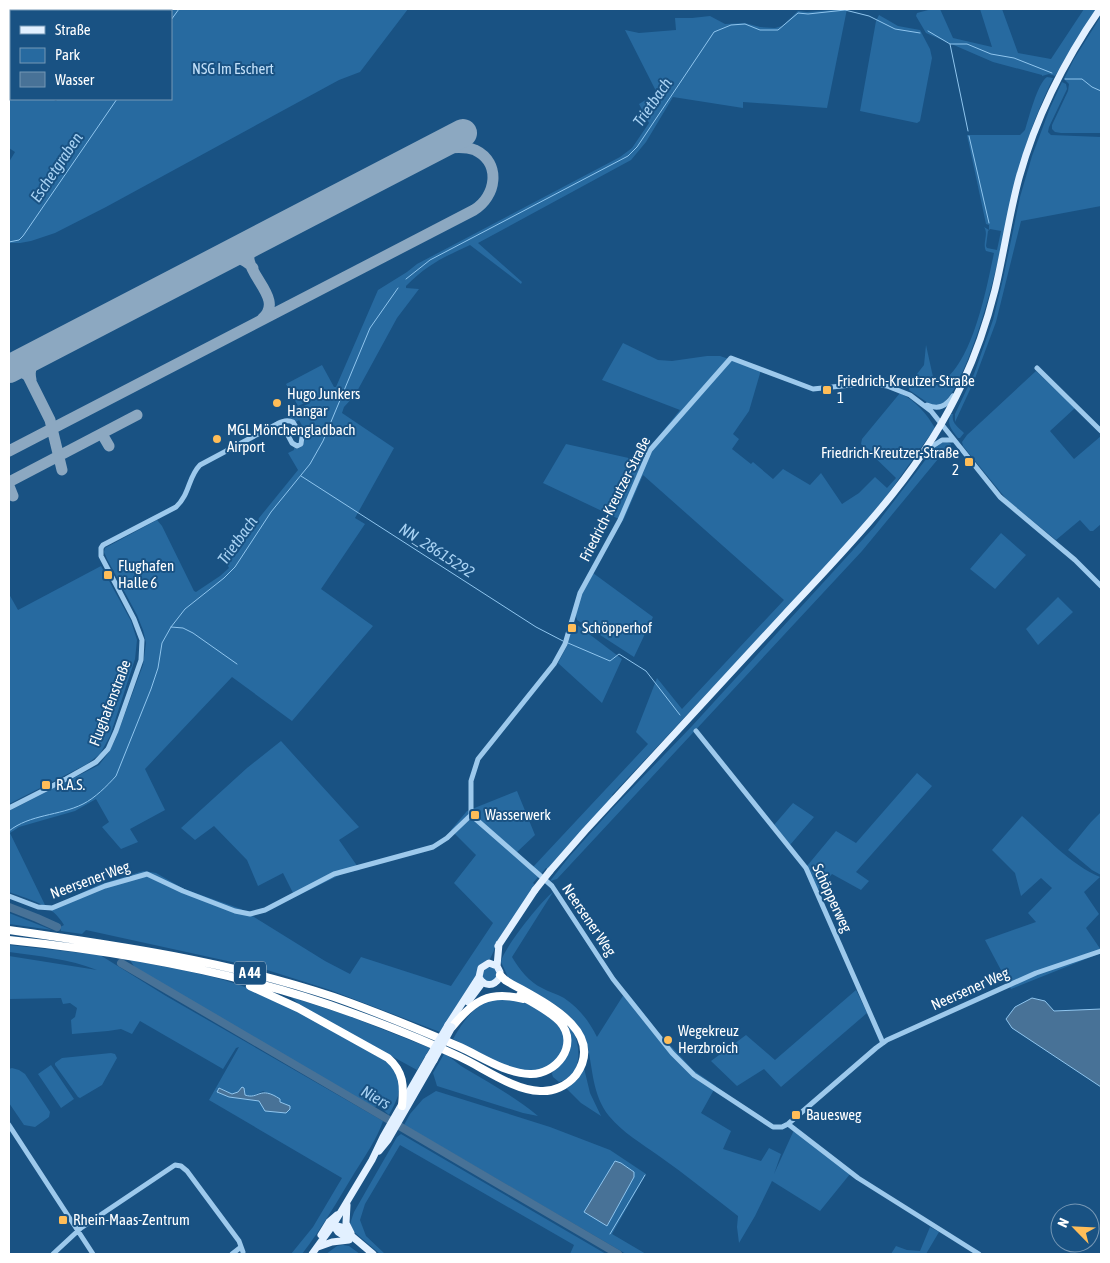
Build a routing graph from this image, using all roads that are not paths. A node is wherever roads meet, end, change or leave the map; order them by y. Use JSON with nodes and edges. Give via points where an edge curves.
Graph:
{"nodes":[{"id":1,"x":1100,"y":9,"type":"edge"},
{"id":2,"x":1037,"y":368,"type":"dead end"},
{"id":3,"x":962,"y":384,"type":"junction"},
{"id":4,"x":922,"y":403,"type":"junction"},
{"id":5,"x":281,"y":422,"type":"junction"},
{"id":6,"x":942,"y":424,"type":"junction"},
{"id":7,"x":1101,"y":431,"type":"edge"},
{"id":8,"x":954,"y":440,"type":"junction"},
{"id":9,"x":924,"y":452,"type":"junction"},
{"id":10,"x":1101,"y":586,"type":"edge"},
{"id":11,"x":696,"y":731,"type":"dead end"},
{"id":12,"x":9,"y":808,"type":"edge"},
{"id":13,"x":471,"y":815,"type":"junction"},
{"id":14,"x":9,"y":896,"type":"edge"},
{"id":15,"x":9,"y":930,"type":"edge"},
{"id":16,"x":9,"y":940,"type":"edge"},
{"id":17,"x":499,"y":944,"type":"junction"},
{"id":18,"x":1101,"y":951,"type":"edge"},
{"id":19,"x":488,"y":964,"type":"junction"},
{"id":20,"x":497,"y":966,"type":"junction"},
{"id":21,"x":225,"y":975,"type":"junction"},
{"id":22,"x":500,"y":975,"type":"junction"},
{"id":23,"x":481,"y":980,"type":"junction"},
{"id":24,"x":496,"y":983,"type":"junction"},
{"id":25,"x":530,"y":1001,"type":"junction"},
{"id":26,"x":450,"y":1026,"type":"junction"},
{"id":27,"x":883,"y":1043,"type":"junction"},
{"id":28,"x":401,"y":1110,"type":"junction"},
{"id":29,"x":788,"y":1124,"type":"junction"},
{"id":30,"x":9,"y":1125,"type":"edge"},
{"id":31,"x":348,"y":1200,"type":"junction"},
{"id":32,"x":340,"y":1212,"type":"junction"},
{"id":33,"x":333,"y":1225,"type":"junction"},
{"id":34,"x":77,"y":1232,"type":"junction"},
{"id":35,"x":351,"y":1238,"type":"junction"},
{"id":36,"x":317,"y":1248,"type":"junction"},
{"id":37,"x":53,"y":1254,"type":"edge"},
{"id":38,"x":92,"y":1254,"type":"edge"},
{"id":39,"x":232,"y":1254,"type":"edge"},
{"id":40,"x":312,"y":1254,"type":"edge"},
{"id":41,"x":373,"y":1254,"type":"edge"},
{"id":42,"x":979,"y":1254,"type":"edge"}],
"edges":[{"from":1,"to":3,"type":"main road","via":[[1062,68],[1036,126],[1014,198],[984,329]]},
{"from":2,"to":7,"type":"street"},
{"from":3,"to":4,"type":"street","name":"Friedrich-Kreutzer-Straße","via":[[942,407],[934,408]]},
{"from":3,"to":6,"type":"main road"},
{"from":4,"to":6,"type":"street","name":"Friedrich-Kreutzer-Straße"},
{"from":4,"to":13,"type":"street","name":"Friedrich-Kreutzer-Straße","via":[[902,390],[870,383],[813,388],[731,358],[650,450],[620,520],[580,593],[565,644],[554,664],[478,759],[471,781]]},
{"from":5,"to":5,"type":"street","via":[[293,422],[302,437],[301,444],[292,444]]},
{"from":5,"to":12,"type":"street","name":"Flughafenstraße","via":[[200,465],[185,497],[176,506],[100,548],[142,640],[141,660],[108,749],[96,762]]},
{"from":6,"to":8,"type":"street","name":"Friedrich-Kreutzer-Straße"},
{"from":6,"to":9,"type":"main road"},
{"from":8,"to":9,"type":"street","via":[[940,441]]},
{"from":8,"to":10,"type":"street","name":"Friedrich-Kreutzer-Straße","via":[[1000,497]]},
{"from":9,"to":17,"type":"main road","bridge":true,"via":[[853,541],[550,870]]},
{"from":11,"to":27,"type":"street","name":"Schöpperweg","via":[[806,868]]},
{"from":13,"to":14,"type":"street","name":"Neersener Weg","via":[[447,838],[432,847],[334,874],[253,914],[192,895],[147,874],[105,886],[52,908],[38,907]]},
{"from":13,"to":29,"type":"street","name":"Neersener Weg","via":[[552,886],[613,978],[672,1053],[694,1074],[773,1127]]},
{"from":15,"to":25,"type":"highway","number":"A 44","via":[[166,953],[271,978],[394,1019],[506,1069],[540,1074],[555,1067],[564,1055],[567,1040],[563,1026],[555,1017]]},
{"from":16,"to":21,"type":"highway","number":"A 44","via":[[124,955]]},
{"from":17,"to":19,"type":"main road"},
{"from":17,"to":20,"type":"main road"},
{"from":18,"to":27,"type":"street","name":"Neersener Weg","via":[[1036,973]]},
{"from":19,"to":20,"type":"main road"},
{"from":19,"to":23,"type":"main road","via":[[481,968]]},
{"from":20,"to":22,"type":"main road"},
{"from":21,"to":22,"type":"highway","number":"A 44","via":[[354,1014],[451,1053],[518,1086],[541,1091],[566,1084],[580,1066],[583,1049],[577,1030],[562,1014]]},
{"from":21,"to":28,"type":"highway","via":[[298,1008],[388,1058],[399,1069],[402,1078]]},
{"from":22,"to":24,"type":"main road"},
{"from":23,"to":24,"type":"main road","via":[[490,985]]},
{"from":23,"to":26,"type":"main road"},
{"from":24,"to":25,"type":"highway"},
{"from":25,"to":26,"type":"highway","via":[[507,996],[487,998],[470,1007]]},
{"from":26,"to":28,"type":"main road","bridge":true},
{"from":27,"to":29,"type":"street","name":"Neersener Weg"},
{"from":28,"to":31,"type":"main road"},
{"from":29,"to":42,"type":"street","via":[[858,1178]]},
{"from":30,"to":34,"type":"street"},
{"from":31,"to":32,"type":"main road"},
{"from":31,"to":35,"type":"main road","via":[[346,1223]]},
{"from":32,"to":33,"type":"main road"},
{"from":32,"to":36,"type":"main road","via":[[329,1222]]},
{"from":33,"to":35,"type":"main road","via":[[341,1227]]},
{"from":33,"to":36,"type":"main road"},
{"from":34,"to":37,"type":"street"},
{"from":34,"to":38,"type":"street"},
{"from":34,"to":39,"type":"street","via":[[175,1165],[187,1170],[239,1241],[242,1249]]},
{"from":35,"to":36,"type":"main road"},
{"from":35,"to":41,"type":"main road"},
{"from":36,"to":40,"type":"main road"}]}
